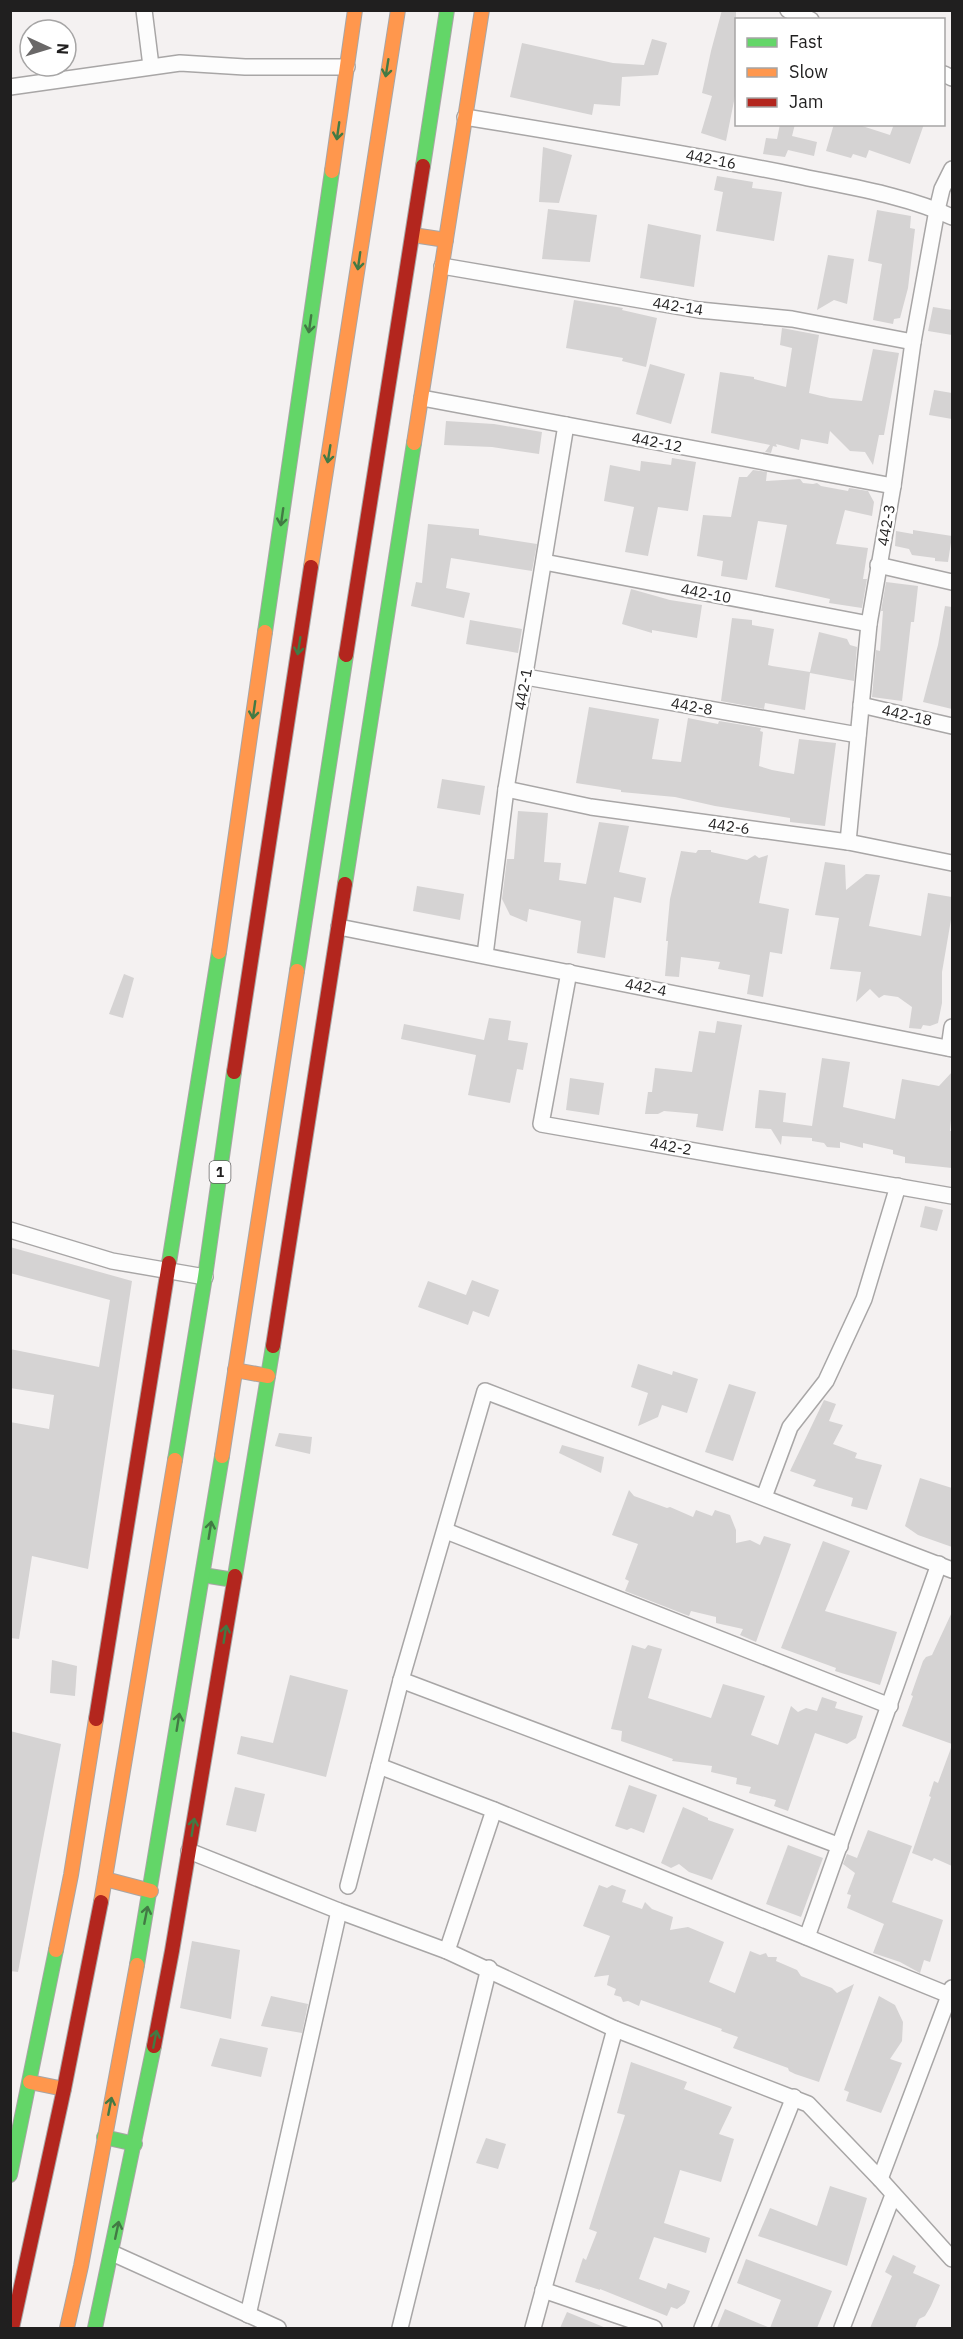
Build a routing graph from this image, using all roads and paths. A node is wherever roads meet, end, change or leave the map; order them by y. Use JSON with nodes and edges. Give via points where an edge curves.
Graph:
{"nodes":[{"id":1,"x":144,"y":10,"type":"edge"},
{"id":2,"x":355,"y":10,"type":"edge"},
{"id":3,"x":398,"y":10,"type":"edge"},
{"id":4,"x":447,"y":10,"type":"edge"},
{"id":5,"x":482,"y":10,"type":"edge"},
{"id":6,"x":788,"y":10,"type":"edge"},
{"id":7,"x":806,"y":18,"type":"edge"},
{"id":8,"x":151,"y":66,"type":"junction"},
{"id":9,"x":347,"y":67,"type":"junction"},
{"id":10,"x":10,"y":87,"type":"edge"},
{"id":11,"x":465,"y":117,"type":"junction"},
{"id":12,"x":952,"y":169,"type":"edge"},
{"id":13,"x":938,"y":210,"type":"junction"},
{"id":14,"x":952,"y":217,"type":"edge"},
{"id":15,"x":413,"y":235,"type":"junction"},
{"id":16,"x":446,"y":240,"type":"junction"},
{"id":17,"x":442,"y":266,"type":"junction"},
{"id":18,"x":913,"y":342,"type":"junction"},
{"id":19,"x":422,"y":398,"type":"junction"},
{"id":20,"x":566,"y":425,"type":"junction"},
{"id":21,"x":893,"y":486,"type":"junction"},
{"id":22,"x":544,"y":562,"type":"junction"},
{"id":23,"x":878,"y":565,"type":"junction"},
{"id":24,"x":952,"y":582,"type":"edge"},
{"id":25,"x":869,"y":624,"type":"junction"},
{"id":26,"x":526,"y":677,"type":"junction"},
{"id":27,"x":861,"y":705,"type":"junction"},
{"id":28,"x":952,"y":726,"type":"edge"},
{"id":29,"x":858,"y":735,"type":"junction"},
{"id":30,"x":506,"y":789,"type":"junction"},
{"id":31,"x":848,"y":842,"type":"junction"},
{"id":32,"x":952,"y":863,"type":"edge"},
{"id":33,"x":339,"y":927,"type":"junction"},
{"id":34,"x":485,"y":955,"type":"junction"},
{"id":35,"x":569,"y":972,"type":"junction"},
{"id":36,"x":952,"y":1027,"type":"edge"},
{"id":37,"x":951,"y":1049,"type":"edge"},
{"id":38,"x":898,"y":1186,"type":"junction"},
{"id":39,"x":952,"y":1196,"type":"edge"},
{"id":40,"x":10,"y":1230,"type":"edge"},
{"id":41,"x":168,"y":1272,"type":"junction"},
{"id":42,"x":205,"y":1277,"type":"junction"},
{"id":43,"x":235,"y":1370,"type":"junction"},
{"id":44,"x":268,"y":1376,"type":"junction"},
{"id":45,"x":764,"y":1497,"type":"junction"},
{"id":46,"x":446,"y":1531,"type":"junction"},
{"id":47,"x":946,"y":1567,"type":"edge"},
{"id":48,"x":203,"y":1575,"type":"junction"},
{"id":49,"x":234,"y":1580,"type":"junction"},
{"id":50,"x":401,"y":1680,"type":"junction"},
{"id":51,"x":890,"y":1706,"type":"junction"},
{"id":52,"x":379,"y":1766,"type":"junction"},
{"id":53,"x":494,"y":1810,"type":"junction"},
{"id":54,"x":840,"y":1846,"type":"junction"},
{"id":55,"x":189,"y":1851,"type":"junction"},
{"id":56,"x":105,"y":1879,"type":"junction"},
{"id":57,"x":348,"y":1886,"type":"dead end"},
{"id":58,"x":150,"y":1891,"type":"junction"},
{"id":59,"x":339,"y":1911,"type":"junction"},
{"id":60,"x":807,"y":1937,"type":"junction"},
{"id":61,"x":447,"y":1951,"type":"junction"},
{"id":62,"x":489,"y":1968,"type":"junction"},
{"id":63,"x":951,"y":1991,"type":"edge"},
{"id":64,"x":615,"y":2028,"type":"junction"},
{"id":65,"x":30,"y":2082,"type":"junction"},
{"id":66,"x":64,"y":2089,"type":"junction"},
{"id":67,"x":794,"y":2097,"type":"junction"},
{"id":68,"x":105,"y":2137,"type":"junction"},
{"id":69,"x":135,"y":2144,"type":"junction"},
{"id":70,"x":10,"y":2175,"type":"edge"},
{"id":71,"x":880,"y":2179,"type":"junction"},
{"id":72,"x":893,"y":2195,"type":"junction"},
{"id":73,"x":112,"y":2253,"type":"junction"},
{"id":74,"x":952,"y":2259,"type":"edge"},
{"id":75,"x":543,"y":2290,"type":"junction"},
{"id":76,"x":248,"y":2315,"type":"junction"},
{"id":77,"x":12,"y":2321,"type":"edge"},
{"id":78,"x":67,"y":2328,"type":"edge"},
{"id":79,"x":95,"y":2328,"type":"edge"},
{"id":80,"x":278,"y":2328,"type":"edge"},
{"id":81,"x":400,"y":2328,"type":"edge"},
{"id":82,"x":533,"y":2328,"type":"edge"},
{"id":83,"x":654,"y":2328,"type":"edge"},
{"id":84,"x":702,"y":2328,"type":"edge"},
{"id":85,"x":842,"y":2328,"type":"edge"}],
"edges":[{"from":1,"to":8,"type":"street"},
{"from":2,"to":9,"type":"main road"},
{"from":3,"to":42,"type":"main road","number":"1","one_way":true,"via":[[248,969]]},
{"from":4,"to":15,"type":"main road"},
{"from":5,"to":11,"type":"main road"},
{"from":6,"to":7,"type":"street"},
{"from":8,"to":9,"type":"street","via":[[180,63]]},
{"from":8,"to":10,"type":"street"},
{"from":9,"to":41,"type":"main road","one_way":true,"via":[[219,954]]},
{"from":11,"to":13,"type":"street","name":"442-16","via":[[694,155],[860,189]]},
{"from":11,"to":16,"type":"main road"},
{"from":12,"to":13,"type":"street","name":"442-3","via":[[942,189]]},
{"from":13,"to":14,"type":"street","name":"442-16"},
{"from":13,"to":18,"type":"street","name":"442-3"},
{"from":15,"to":16,"type":"main road"},
{"from":15,"to":43,"type":"main road"},
{"from":16,"to":17,"type":"main road"},
{"from":17,"to":18,"type":"street","name":"442-14","via":[[699,310],[792,319]]},
{"from":17,"to":19,"type":"main road"},
{"from":18,"to":21,"type":"street","name":"442-3"},
{"from":19,"to":20,"type":"street","name":"442-12"},
{"from":19,"to":33,"type":"main road"},
{"from":20,"to":21,"type":"street","name":"442-12"},
{"from":20,"to":22,"type":"street","name":"442-1"},
{"from":21,"to":23,"type":"street","name":"442-3"},
{"from":22,"to":25,"type":"street","name":"442-10"},
{"from":22,"to":26,"type":"street","name":"442-1"},
{"from":23,"to":24,"type":"street"},
{"from":23,"to":25,"type":"street","name":"442-3"},
{"from":25,"to":27,"type":"street","name":"442-3"},
{"from":26,"to":29,"type":"street","name":"442-8"},
{"from":26,"to":30,"type":"street","name":"442-1"},
{"from":27,"to":28,"type":"street","name":"442-18"},
{"from":27,"to":29,"type":"street","name":"442-3"},
{"from":29,"to":31,"type":"street","name":"442-3"},
{"from":30,"to":31,"type":"street","name":"442-6","via":[[591,807]]},
{"from":30,"to":34,"type":"street","name":"442-1"},
{"from":31,"to":32,"type":"street","name":"442-6"},
{"from":33,"to":34,"type":"street","name":"442-4"},
{"from":33,"to":44,"type":"main road"},
{"from":34,"to":35,"type":"street","name":"442-4"},
{"from":35,"to":37,"type":"street","name":"442-4"},
{"from":35,"to":38,"type":"street","name":"442-2","via":[[541,1124]]},
{"from":36,"to":37,"type":"street"},
{"from":38,"to":39,"type":"street","name":"442-2"},
{"from":38,"to":45,"type":"street","via":[[864,1299],[826,1381],[790,1427]]},
{"from":40,"to":41,"type":"street","via":[[112,1261]]},
{"from":41,"to":42,"type":"street"},
{"from":41,"to":65,"type":"main road","via":[[71,1875]]},
{"from":42,"to":56,"type":"main road","number":"1"},
{"from":43,"to":44,"type":"main road"},
{"from":48,"to":43,"type":"main road","one_way":true},
{"from":44,"to":49,"type":"main road"},
{"from":45,"to":46,"type":"street","via":[[485,1391]]},
{"from":45,"to":47,"type":"street"},
{"from":46,"to":50,"type":"street"},
{"from":46,"to":51,"type":"street"},
{"from":47,"to":51,"type":"street"},
{"from":48,"to":49,"type":"main road"},
{"from":58,"to":48,"type":"main road","one_way":true},
{"from":55,"to":49,"type":"main road","one_way":true},
{"from":50,"to":52,"type":"street"},
{"from":50,"to":54,"type":"street"},
{"from":51,"to":54,"type":"street"},
{"from":52,"to":53,"type":"street"},
{"from":52,"to":57,"type":"street"},
{"from":53,"to":60,"type":"street"},
{"from":53,"to":61,"type":"street"},
{"from":54,"to":60,"type":"street"},
{"from":55,"to":59,"type":"street"},
{"from":69,"to":55,"type":"main road","one_way":true},
{"from":56,"to":58,"type":"main road"},
{"from":56,"to":66,"type":"main road","number":"1"},
{"from":68,"to":58,"type":"main road","one_way":true},
{"from":59,"to":61,"type":"street"},
{"from":59,"to":76,"type":"street"},
{"from":60,"to":63,"type":"street"},
{"from":61,"to":62,"type":"street"},
{"from":62,"to":64,"type":"street"},
{"from":62,"to":81,"type":"street"},
{"from":63,"to":71,"type":"street"},
{"from":64,"to":67,"type":"street"},
{"from":64,"to":75,"type":"street"},
{"from":65,"to":66,"type":"main road"},
{"from":65,"to":70,"type":"main road"},
{"from":66,"to":77,"type":"main road","number":"1"},
{"from":67,"to":71,"type":"street","via":[[808,2104]]},
{"from":67,"to":84,"type":"street"},
{"from":68,"to":69,"type":"main road"},
{"from":68,"to":78,"type":"main road"},
{"from":73,"to":69,"type":"main road","one_way":true},
{"from":71,"to":72,"type":"street"},
{"from":72,"to":74,"type":"street"},
{"from":72,"to":85,"type":"street"},
{"from":73,"to":76,"type":"street"},
{"from":73,"to":79,"type":"main road"},
{"from":75,"to":82,"type":"street"},
{"from":75,"to":83,"type":"street"},
{"from":76,"to":80,"type":"street"}]}
